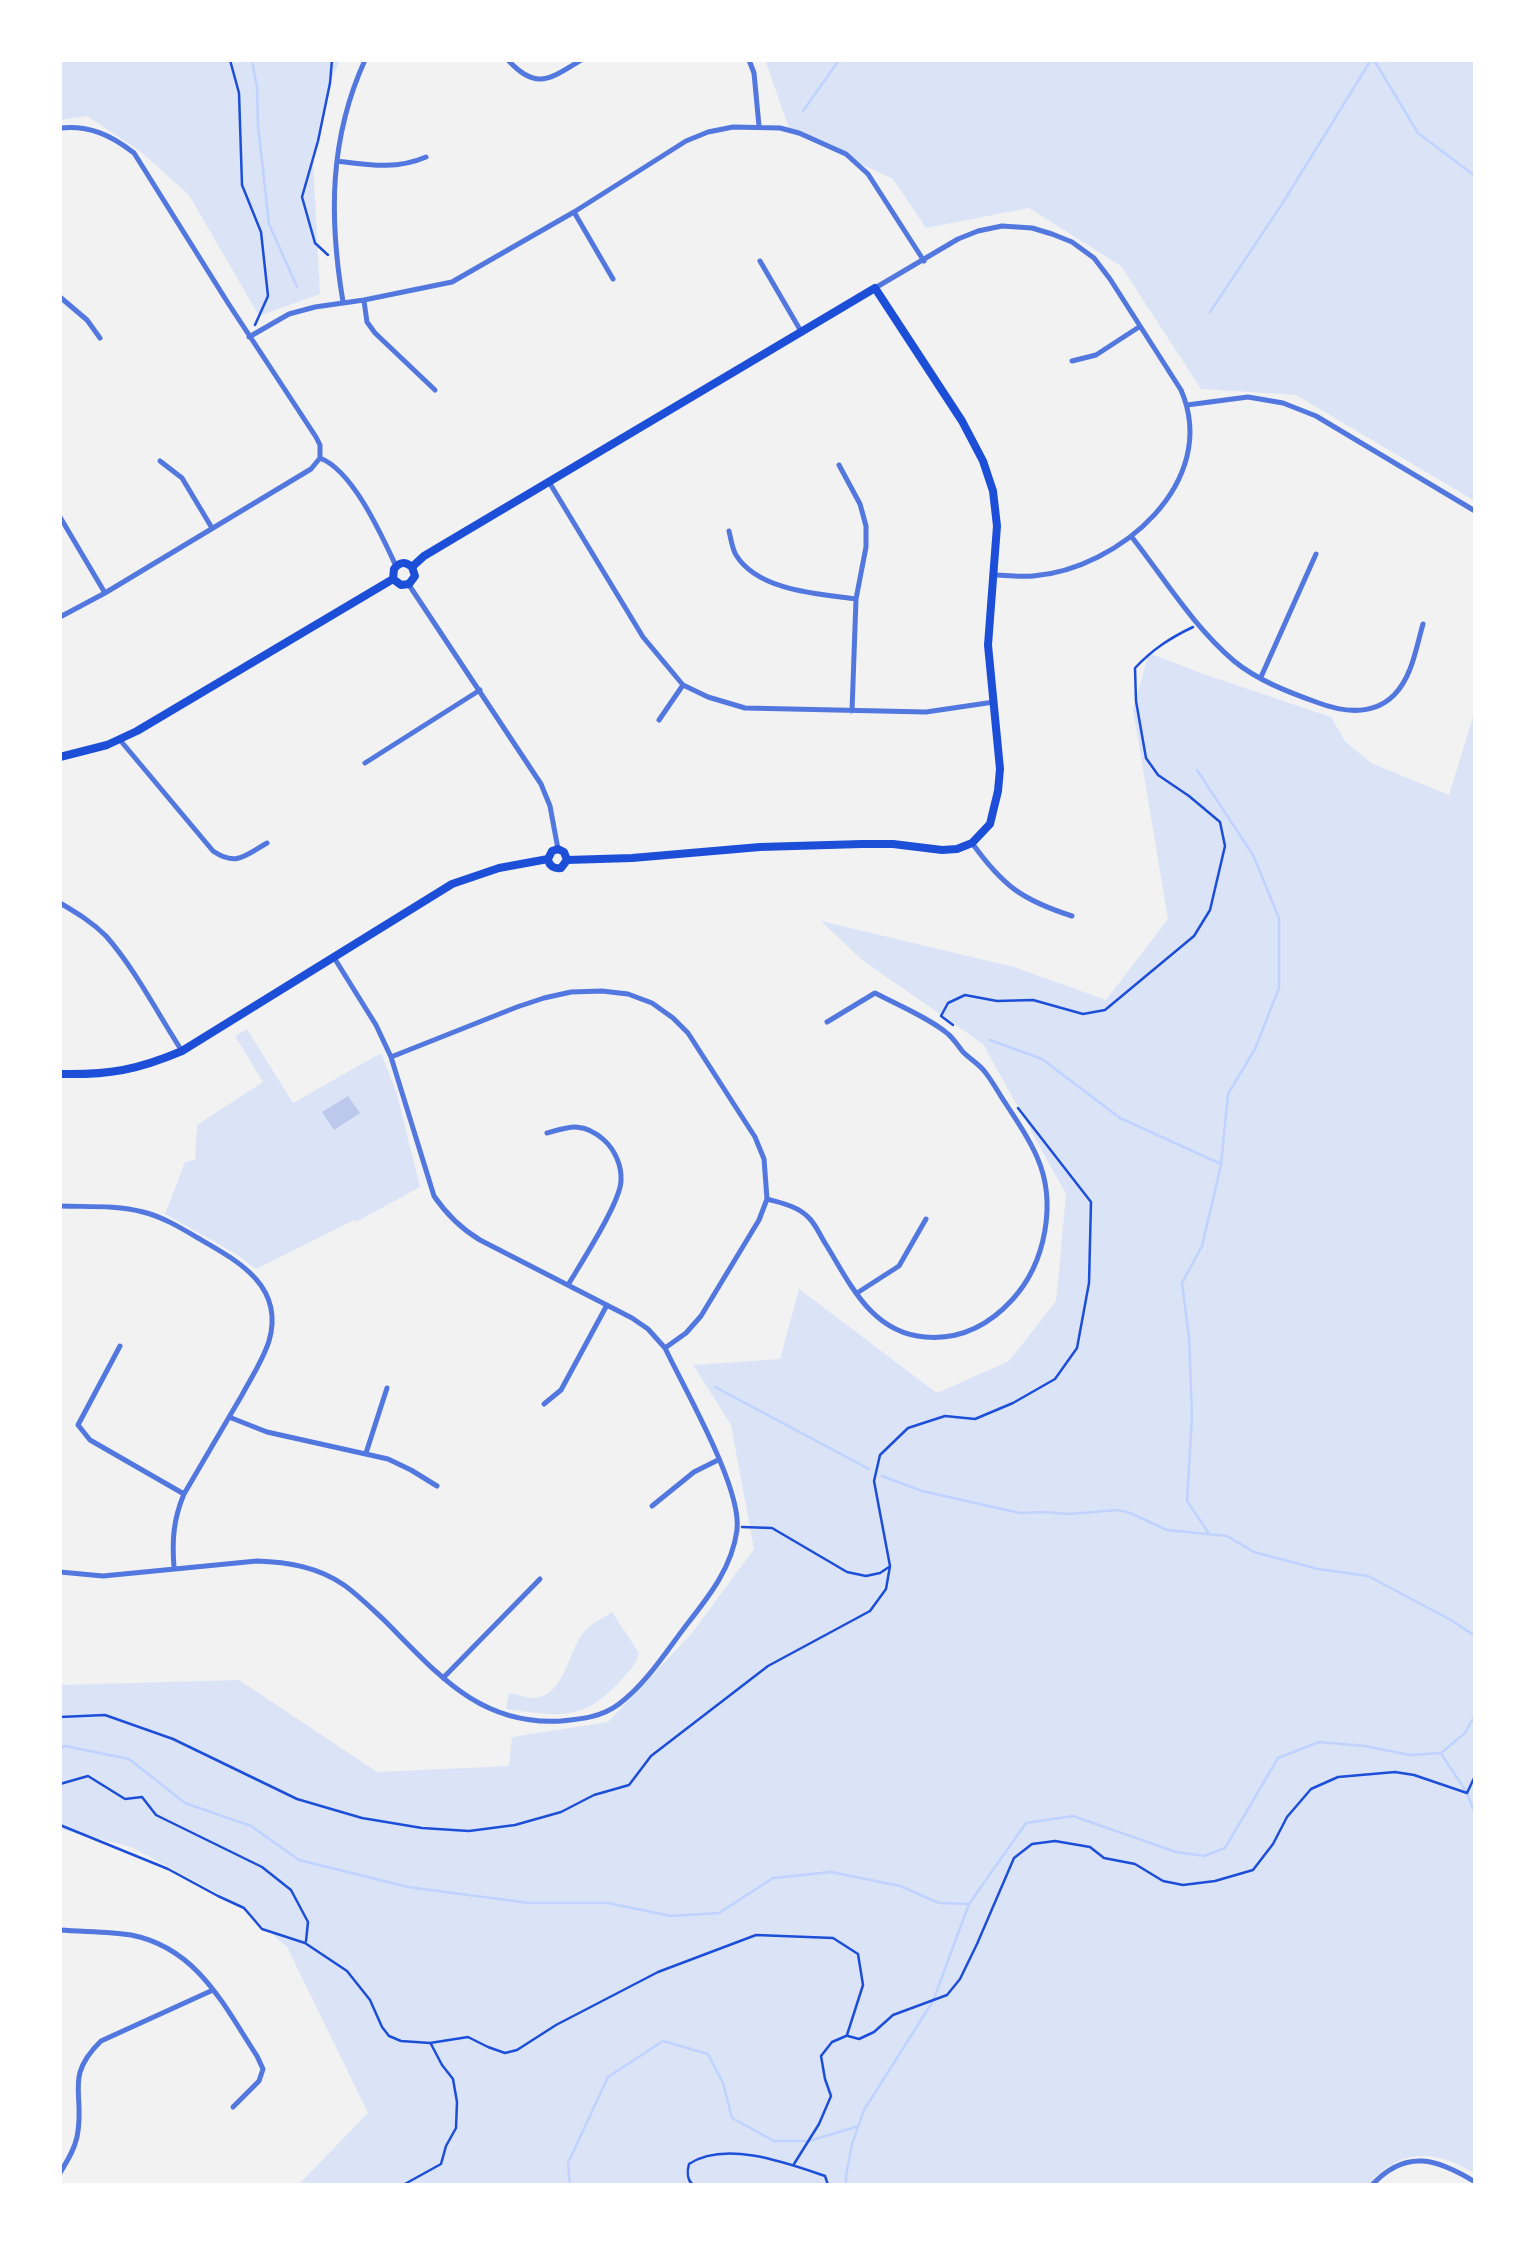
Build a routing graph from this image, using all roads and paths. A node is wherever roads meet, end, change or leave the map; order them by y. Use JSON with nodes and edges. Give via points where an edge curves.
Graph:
{"nodes":[{"id":1,"x":230,"y":60,"type":"edge"},
{"id":2,"x":332,"y":60,"type":"edge"},
{"id":3,"x":365,"y":60,"type":"edge"},
{"id":4,"x":508,"y":60,"type":"edge"},
{"id":5,"x":581,"y":60,"type":"edge"},
{"id":6,"x":749,"y":60,"type":"edge"},
{"id":7,"x":759,"y":126,"type":"junction"},
{"id":8,"x":60,"y":128,"type":"edge"},
{"id":9,"x":426,"y":156,"type":"dead end"},
{"id":10,"x":337,"y":161,"type":"junction"},
{"id":11,"x":574,"y":212,"type":"junction"},
{"id":12,"x":924,"y":260,"type":"junction"},
{"id":13,"x":760,"y":261,"type":"dead end"},
{"id":14,"x":336,"y":264,"type":"junction"},
{"id":15,"x":612,"y":279,"type":"dead end"},
{"id":16,"x":875,"y":288,"type":"junction"},
{"id":17,"x":60,"y":298,"type":"edge"},
{"id":18,"x":364,"y":300,"type":"junction"},
{"id":19,"x":343,"y":302,"type":"junction"},
{"id":20,"x":1138,"y":326,"type":"junction"},
{"id":21,"x":802,"y":333,"type":"junction"},
{"id":22,"x":250,"y":336,"type":"junction"},
{"id":23,"x":100,"y":338,"type":"dead end"},
{"id":24,"x":1072,"y":360,"type":"dead end"},
{"id":25,"x":435,"y":390,"type":"dead end"},
{"id":26,"x":1187,"y":405,"type":"junction"},
{"id":27,"x":320,"y":458,"type":"junction"},
{"id":28,"x":160,"y":461,"type":"dead end"},
{"id":29,"x":840,"y":465,"type":"dead end"},
{"id":30,"x":549,"y":482,"type":"junction"},
{"id":31,"x":1475,"y":511,"type":"edge"},
{"id":32,"x":60,"y":517,"type":"edge"},
{"id":33,"x":212,"y":528,"type":"junction"},
{"id":34,"x":729,"y":532,"type":"dead end"},
{"id":35,"x":1132,"y":536,"type":"junction"},
{"id":36,"x":1316,"y":554,"type":"dead end"},
{"id":37,"x":396,"y":566,"type":"junction"},
{"id":38,"x":412,"y":566,"type":"junction"},
{"id":39,"x":994,"y":575,"type":"junction"},
{"id":40,"x":393,"y":579,"type":"junction"},
{"id":41,"x":409,"y":584,"type":"junction"},
{"id":42,"x":105,"y":592,"type":"junction"},
{"id":43,"x":856,"y":599,"type":"junction"},
{"id":44,"x":60,"y":616,"type":"edge"},
{"id":45,"x":1198,"y":624,"type":"junction"},
{"id":46,"x":1423,"y":624,"type":"dead end"},
{"id":47,"x":1261,"y":677,"type":"junction"},
{"id":48,"x":683,"y":685,"type":"junction"},
{"id":49,"x":480,"y":690,"type":"junction"},
{"id":50,"x":994,"y":702,"type":"junction"},
{"id":51,"x":852,"y":711,"type":"junction"},
{"id":52,"x":659,"y":720,"type":"dead end"},
{"id":53,"x":120,"y":740,"type":"junction"},
{"id":54,"x":60,"y":758,"type":"edge"},
{"id":55,"x":365,"y":763,"type":"dead end"},
{"id":56,"x":267,"y":842,"type":"dead end"},
{"id":57,"x":972,"y":843,"type":"junction"},
{"id":58,"x":558,"y":849,"type":"junction"},
{"id":59,"x":548,"y":858,"type":"junction"},
{"id":60,"x":567,"y":860,"type":"junction"},
{"id":61,"x":60,"y":903,"type":"edge"},
{"id":62,"x":1072,"y":916,"type":"dead end"},
{"id":63,"x":334,"y":956,"type":"junction"},
{"id":64,"x":827,"y":1022,"type":"dead end"},
{"id":65,"x":953,"y":1024,"type":"dead end"},
{"id":66,"x":182,"y":1050,"type":"junction"},
{"id":67,"x":391,"y":1057,"type":"junction"},
{"id":68,"x":60,"y":1074,"type":"edge"},
{"id":69,"x":1016,"y":1105,"type":"dead end"},
{"id":70,"x":547,"y":1133,"type":"dead end"},
{"id":71,"x":767,"y":1199,"type":"junction"},
{"id":72,"x":60,"y":1206,"type":"edge"},
{"id":73,"x":926,"y":1219,"type":"dead end"},
{"id":74,"x":568,"y":1285,"type":"junction"},
{"id":75,"x":857,"y":1294,"type":"junction"},
{"id":76,"x":607,"y":1305,"type":"junction"},
{"id":77,"x":120,"y":1346,"type":"dead end"},
{"id":78,"x":665,"y":1348,"type":"junction"},
{"id":79,"x":388,"y":1388,"type":"dead end"},
{"id":80,"x":544,"y":1404,"type":"dead end"},
{"id":81,"x":229,"y":1417,"type":"junction"},
{"id":82,"x":366,"y":1453,"type":"junction"},
{"id":83,"x":718,"y":1460,"type":"junction"},
{"id":84,"x":438,"y":1486,"type":"dead end"},
{"id":85,"x":184,"y":1494,"type":"junction"},
{"id":86,"x":652,"y":1506,"type":"dead end"},
{"id":87,"x":738,"y":1527,"type":"junction"},
{"id":88,"x":890,"y":1566,"type":"junction"},
{"id":89,"x":174,"y":1568,"type":"junction"},
{"id":90,"x":60,"y":1572,"type":"edge"},
{"id":91,"x":540,"y":1579,"type":"dead end"},
{"id":92,"x":444,"y":1678,"type":"junction"},
{"id":93,"x":60,"y":1717,"type":"edge"},
{"id":94,"x":1475,"y":1776,"type":"edge"},
{"id":95,"x":60,"y":1784,"type":"edge"},
{"id":96,"x":60,"y":1826,"type":"edge"},
{"id":97,"x":60,"y":1930,"type":"edge"},
{"id":98,"x":305,"y":1942,"type":"junction"},
{"id":99,"x":214,"y":1990,"type":"junction"},
{"id":100,"x":847,"y":2036,"type":"junction"},
{"id":101,"x":430,"y":2042,"type":"junction"},
{"id":102,"x":232,"y":2107,"type":"dead end"},
{"id":103,"x":793,"y":2165,"type":"junction"},
{"id":104,"x":60,"y":2173,"type":"edge"},
{"id":105,"x":1475,"y":2182,"type":"edge"},
{"id":106,"x":403,"y":2185,"type":"edge"},
{"id":107,"x":693,"y":2185,"type":"edge"},
{"id":108,"x":828,"y":2185,"type":"edge"},
{"id":109,"x":1372,"y":2185,"type":"edge"}],
"edges":[{"from":1,"to":22,"type":"path","via":[[239,93],[242,185],[261,232],[268,296]]},
{"from":2,"to":14,"type":"path","via":[[302,197],[314,242]]},
{"from":3,"to":10,"type":"street"},
{"from":4,"to":5,"type":"street","via":[[537,80],[550,80]]},
{"from":6,"to":7,"type":"street"},
{"from":7,"to":11,"type":"street","via":[[686,140]]},
{"from":7,"to":12,"type":"street","via":[[799,133],[846,154],[868,174]]},
{"from":8,"to":22,"type":"street","via":[[91,128],[134,152]]},
{"from":9,"to":10,"type":"street","via":[[389,167]]},
{"from":10,"to":14,"type":"street"},
{"from":11,"to":15,"type":"street"},
{"from":11,"to":18,"type":"street","via":[[452,282]]},
{"from":12,"to":16,"type":"street"},
{"from":12,"to":20,"type":"street","via":[[978,231],[1002,226],[1052,234],[1094,258]]},
{"from":13,"to":21,"type":"street"},
{"from":14,"to":19,"type":"street"},
{"from":16,"to":21,"type":"main road"},
{"from":16,"to":39,"type":"main road","via":[[962,420],[986,470],[996,514]]},
{"from":17,"to":23,"type":"street"},
{"from":18,"to":19,"type":"street"},
{"from":18,"to":25,"type":"street","via":[[374,332]]},
{"from":19,"to":22,"type":"street","via":[[289,314]]},
{"from":20,"to":24,"type":"street","via":[[1096,356]]},
{"from":20,"to":26,"type":"street"},
{"from":21,"to":30,"type":"main road"},
{"from":22,"to":27,"type":"street","via":[[316,437]]},
{"from":26,"to":31,"type":"street","via":[[1248,397],[1283,403]]},
{"from":26,"to":35,"type":"street","via":[[1191,432],[1184,472]]},
{"from":27,"to":33,"type":"street"},
{"from":27,"to":37,"type":"street","via":[[353,486]]},
{"from":28,"to":33,"type":"street","via":[[182,478]]},
{"from":29,"to":43,"type":"street","via":[[866,526]]},
{"from":30,"to":38,"type":"main road"},
{"from":30,"to":48,"type":"street","via":[[643,637]]},
{"from":32,"to":42,"type":"street"},
{"from":33,"to":42,"type":"street"},
{"from":34,"to":43,"type":"street","via":[[734,553],[771,582]]},
{"from":35,"to":39,"type":"street","via":[[1076,566],[1035,576]]},
{"from":35,"to":45,"type":"street"},
{"from":36,"to":47,"type":"street"},
{"from":37,"to":38,"type":"main road"},
{"from":37,"to":40,"type":"main road"},
{"from":38,"to":41,"type":"main road"},
{"from":39,"to":50,"type":"main road","via":[[988,646]]},
{"from":40,"to":41,"type":"main road"},
{"from":40,"to":53,"type":"main road"},
{"from":41,"to":49,"type":"street"},
{"from":42,"to":44,"type":"street"},
{"from":43,"to":51,"type":"street"},
{"from":45,"to":47,"type":"street","via":[[1236,663]]},
{"from":45,"to":65,"type":"path","via":[[1170,637],[1135,668],[1136,700],[1146,758],[1158,776],[1220,822],[1225,846],[1210,910],[1194,936],[1105,1010],[1083,1014],[1033,1000],[964,995],[941,1016]]},
{"from":46,"to":47,"type":"street","via":[[1405,680],[1378,707],[1334,709]]},
{"from":48,"to":51,"type":"street","via":[[746,708]]},
{"from":48,"to":52,"type":"street"},
{"from":49,"to":55,"type":"street"},
{"from":49,"to":58,"type":"street","via":[[541,784]]},
{"from":50,"to":51,"type":"street","via":[[926,712]]},
{"from":50,"to":57,"type":"main road","via":[[998,791],[990,824]]},
{"from":53,"to":54,"type":"main road"},
{"from":53,"to":56,"type":"street","via":[[213,852],[238,859]]},
{"from":57,"to":60,"type":"main road","via":[[942,850],[862,844]]},
{"from":57,"to":62,"type":"street","via":[[1006,885]]},
{"from":58,"to":59,"type":"main road"},
{"from":58,"to":60,"type":"main road"},
{"from":59,"to":60,"type":"main road","via":[[558,868]]},
{"from":59,"to":63,"type":"main road","via":[[452,884]]},
{"from":61,"to":66,"type":"street","via":[[105,936]]},
{"from":63,"to":66,"type":"main road"},
{"from":63,"to":67,"type":"street"},
{"from":64,"to":75,"type":"street","via":[[875,993],[947,1033],[984,1071],[1027,1138],[1045,1184],[1036,1260],[1020,1292],[984,1324],[926,1338],[892,1329]]},
{"from":66,"to":68,"type":"main road","via":[[125,1071]]},
{"from":67,"to":71,"type":"street","via":[[544,998],[602,990],[628,994],[688,1033],[755,1137]]},
{"from":67,"to":74,"type":"street","via":[[434,1196],[446,1213],[480,1240]]},
{"from":69,"to":88,"type":"path","via":[[1092,1202],[1089,1284],[1077,1348],[1055,1378],[1012,1403],[976,1419],[945,1416],[908,1428],[880,1455],[874,1481]]},
{"from":70,"to":74,"type":"street","via":[[573,1126],[594,1130],[619,1163],[615,1202]]},
{"from":71,"to":75,"type":"street","via":[[808,1217]]},
{"from":71,"to":78,"type":"street","via":[[701,1316]]},
{"from":72,"to":81,"type":"street","via":[[146,1212],[221,1251],[259,1280],[271,1313],[270,1339]]},
{"from":73,"to":75,"type":"street","via":[[899,1266]]},
{"from":74,"to":76,"type":"street"},
{"from":76,"to":78,"type":"street"},
{"from":76,"to":80,"type":"street","via":[[561,1390]]},
{"from":77,"to":85,"type":"street","via":[[78,1425],[90,1440]]},
{"from":78,"to":83,"type":"street"},
{"from":79,"to":82,"type":"street"},
{"from":81,"to":82,"type":"street"},
{"from":81,"to":85,"type":"street"},
{"from":82,"to":84,"type":"street"},
{"from":83,"to":86,"type":"street"},
{"from":83,"to":87,"type":"street"},
{"from":85,"to":89,"type":"street","via":[[175,1516]]},
{"from":87,"to":88,"type":"path","via":[[772,1528],[847,1572],[866,1576]]},
{"from":87,"to":92,"type":"street","via":[[712,1592],[643,1680],[600,1715],[538,1722],[512,1717]]},
{"from":88,"to":93,"type":"path","via":[[886,1590],[870,1611],[768,1666],[652,1756],[629,1785],[515,1825],[469,1831],[362,1818],[261,1784],[129,1723],[105,1715]]},
{"from":89,"to":90,"type":"street","via":[[103,1576]]},
{"from":89,"to":92,"type":"street","via":[[282,1562],[324,1574],[368,1605]]},
{"from":91,"to":92,"type":"street"},
{"from":94,"to":100,"type":"path","via":[[1467,1793],[1395,1772],[1338,1777],[1311,1789],[1253,1870],[1215,1880],[1182,1885],[1090,1847],[1032,1844],[1014,1858],[978,1944],[947,1994],[892,2015],[859,2039]]},
{"from":95,"to":98,"type":"path","via":[[88,1776],[125,1799],[142,1797],[156,1815],[262,1867],[290,1890],[308,1922]]},
{"from":96,"to":98,"type":"path","via":[[168,1868],[244,1908],[262,1929]]},
{"from":97,"to":99,"type":"street","via":[[160,1944],[180,1954]]},
{"from":98,"to":101,"type":"path","via":[[347,1972],[389,2036]]},
{"from":99,"to":102,"type":"street","via":[[263,2069]]},
{"from":99,"to":104,"type":"street","via":[[101,2041],[87,2054],[78,2082],[78,2134]]},
{"from":100,"to":101,"type":"path","via":[[863,1985],[858,1954],[834,1938],[756,1936],[658,1972],[517,2050],[505,2053],[468,2038]]},
{"from":100,"to":103,"type":"path","via":[[821,2056],[832,2096]]},
{"from":101,"to":106,"type":"path","via":[[453,2080],[456,2128],[441,2164]]},
{"from":103,"to":107,"type":"path","via":[[701,2156],[687,2171]]},
{"from":103,"to":108,"type":"path","via":[[825,2176]]},
{"from":105,"to":109,"type":"street","via":[[1426,2160],[1395,2167]]}]}
